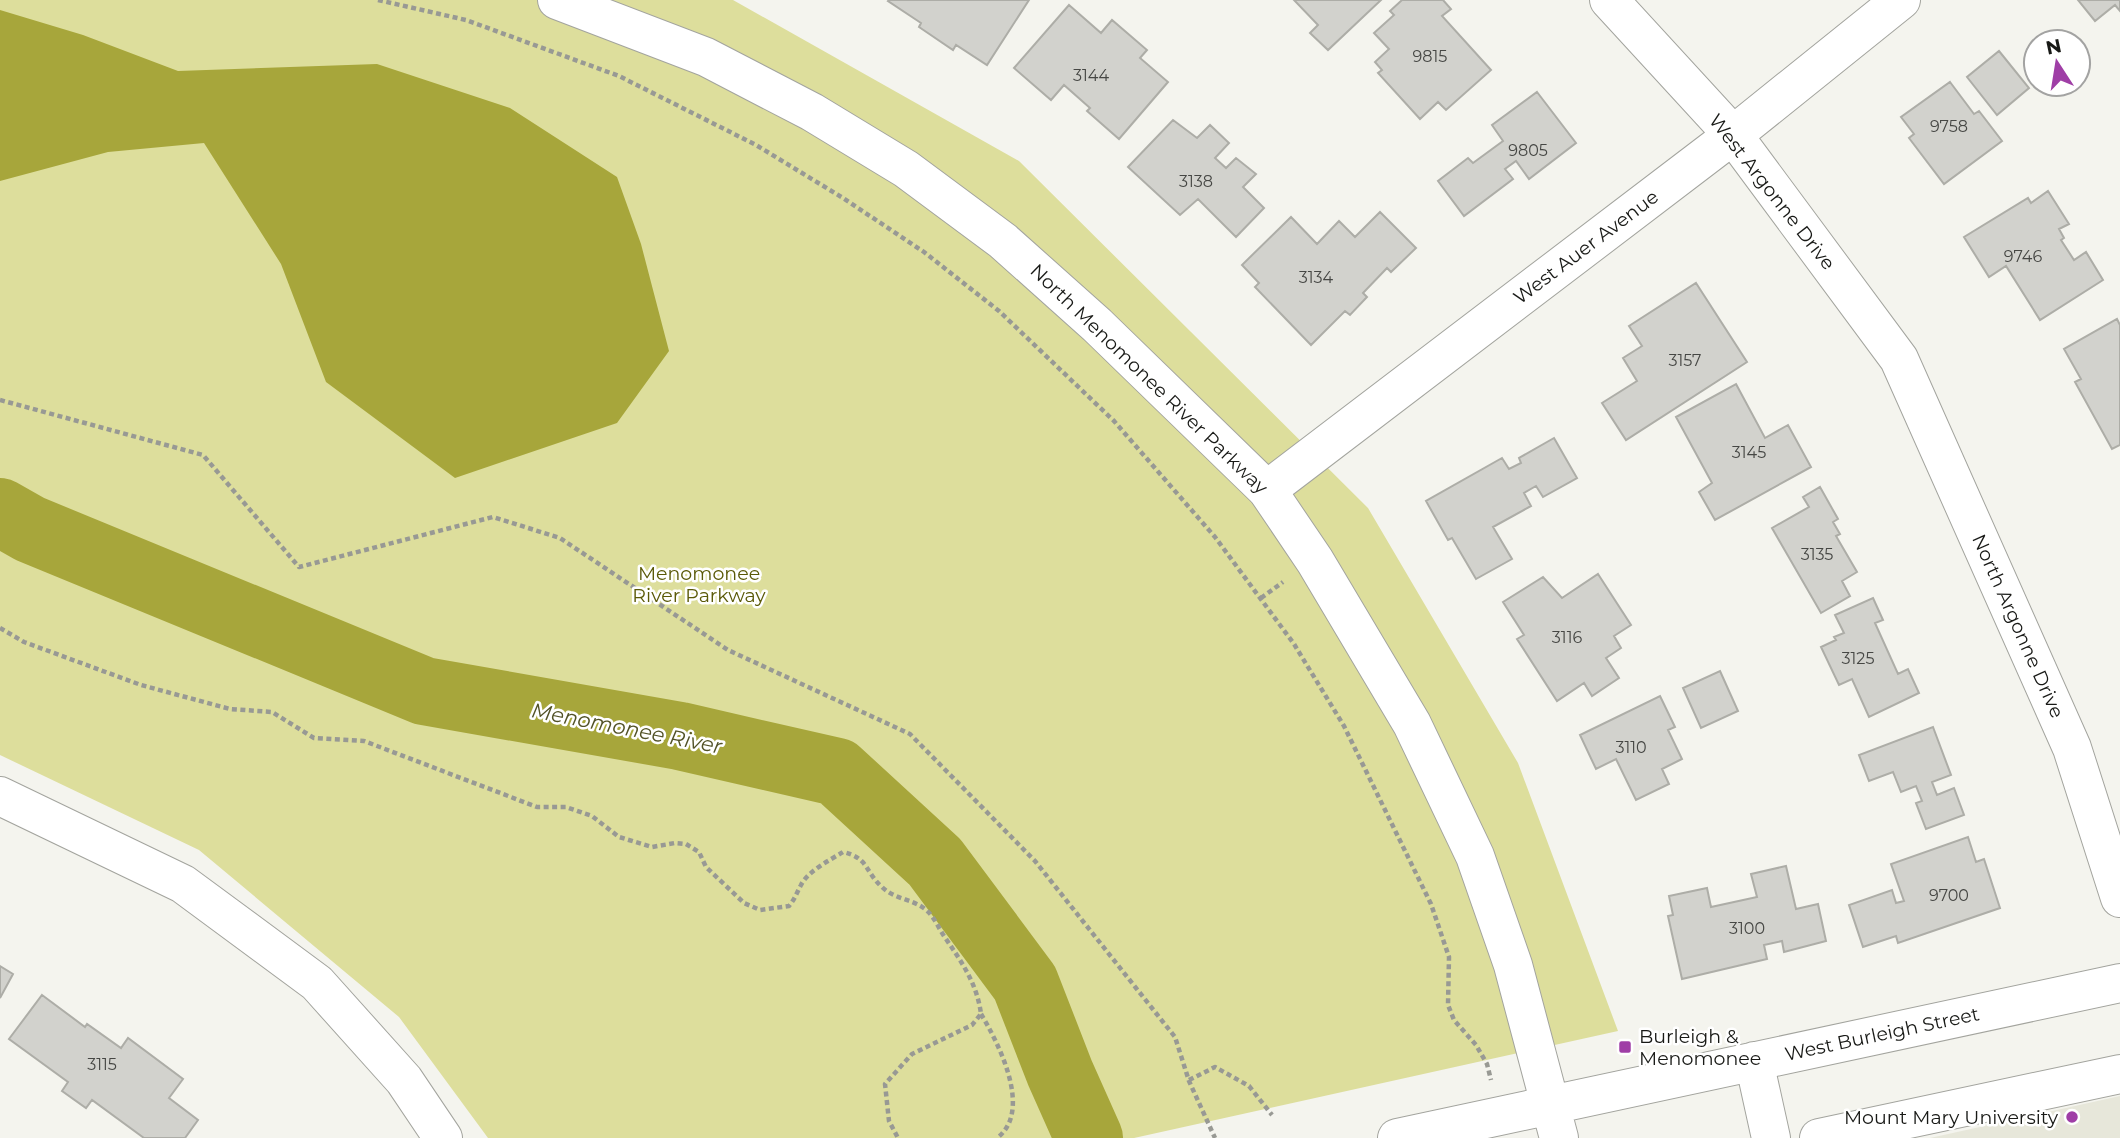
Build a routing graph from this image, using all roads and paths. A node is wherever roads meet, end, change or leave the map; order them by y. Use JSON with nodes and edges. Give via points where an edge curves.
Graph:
{"nodes":[{"id":1,"x":378,"y":0,"type":"edge"},
{"id":2,"x":557,"y":0,"type":"edge"},
{"id":3,"x":1609,"y":0,"type":"edge"},
{"id":4,"x":1901,"y":0,"type":"edge"},
{"id":5,"x":1733,"y":135,"type":"junction"},
{"id":6,"x":1899,"y":359,"type":"joint"},
{"id":7,"x":0,"y":400,"type":"edge"},
{"id":8,"x":1267,"y":490,"type":"junction"},
{"id":9,"x":1283,"y":582,"type":"dead end"},
{"id":10,"x":1261,"y":598,"type":"junction"},
{"id":11,"x":0,"y":628,"type":"edge"},
{"id":12,"x":0,"y":796,"type":"edge"},
{"id":13,"x":2120,"y":898,"type":"edge"},
{"id":14,"x":2120,"y":983,"type":"edge"},
{"id":15,"x":981,"y":1014,"type":"junction"},
{"id":16,"x":1754,"y":1061,"type":"junction"},
{"id":17,"x":1487,"y":1064,"type":"dead end"},
{"id":18,"x":2120,"y":1073,"type":"edge"},
{"id":19,"x":1189,"y":1081,"type":"junction"},
{"id":20,"x":1272,"y":1115,"type":"dead end"},
{"id":21,"x":1555,"y":1122,"type":"edge"},
{"id":22,"x":443,"y":1138,"type":"edge"},
{"id":23,"x":898,"y":1138,"type":"edge"},
{"id":24,"x":997,"y":1138,"type":"edge"},
{"id":25,"x":1215,"y":1138,"type":"edge"},
{"id":26,"x":1397,"y":1138,"type":"edge"},
{"id":27,"x":1771,"y":1138,"type":"edge"},
{"id":28,"x":1819,"y":1138,"type":"edge"}],
"edges":[{"from":1,"to":10,"type":"path","via":[[466,20],[619,76],[756,145],[924,252],[999,311],[1114,421],[1215,537]]},
{"from":2,"to":8,"type":"street","name":"North Menomonee River Parkway","via":[[706,57],[812,112],[906,169],[1003,241]]},
{"from":3,"to":5,"type":"street","name":"West Argonne Drive"},
{"from":4,"to":5,"type":"street","name":"West Auer Avenue"},
{"from":5,"to":6,"type":"street","name":"West Argonne Drive"},
{"from":5,"to":8,"type":"street","name":"West Auer Avenue"},
{"from":6,"to":13,"type":"street","name":"North Argonne Drive","via":[[2072,748]]},
{"from":7,"to":19,"type":"path","via":[[203,455],[299,567],[493,517],[560,538],[728,650],[910,734],[1035,861],[1175,1037]]},
{"from":8,"to":21,"type":"street","name":"North Menomonee River Parkway","via":[[1412,724],[1475,856],[1513,965]]},
{"from":9,"to":10,"type":"path"},
{"from":10,"to":17,"type":"path","via":[[1344,726],[1377,789],[1443,936],[1449,957],[1448,1005],[1454,1020]]},
{"from":11,"to":15,"type":"path","via":[[24,642],[141,685],[230,709],[272,712],[314,738],[364,741],[537,807],[566,807],[592,816],[619,837],[652,847],[686,844],[699,852],[724,887],[760,911],[789,906],[810,875],[843,852],[853,855],[864,862],[883,889],[932,916],[967,968]]},
{"from":12,"to":22,"type":"street","via":[[183,884],[317,983],[404,1080]]},
{"from":14,"to":16,"type":"street","name":"West Burleigh Street"},
{"from":15,"to":23,"type":"path","via":[[972,1025],[912,1054],[885,1084],[889,1121]]},
{"from":15,"to":24,"type":"path","via":[[1000,1052],[1014,1102],[1007,1127]]},
{"from":16,"to":21,"type":"street","name":"West Burleigh Street"},
{"from":16,"to":27,"type":"street"},
{"from":18,"to":28,"type":"street"},
{"from":19,"to":20,"type":"path","via":[[1215,1067],[1249,1086]]},
{"from":19,"to":25,"type":"path"},
{"from":21,"to":26,"type":"street","name":"West Burleigh Street"}]}
